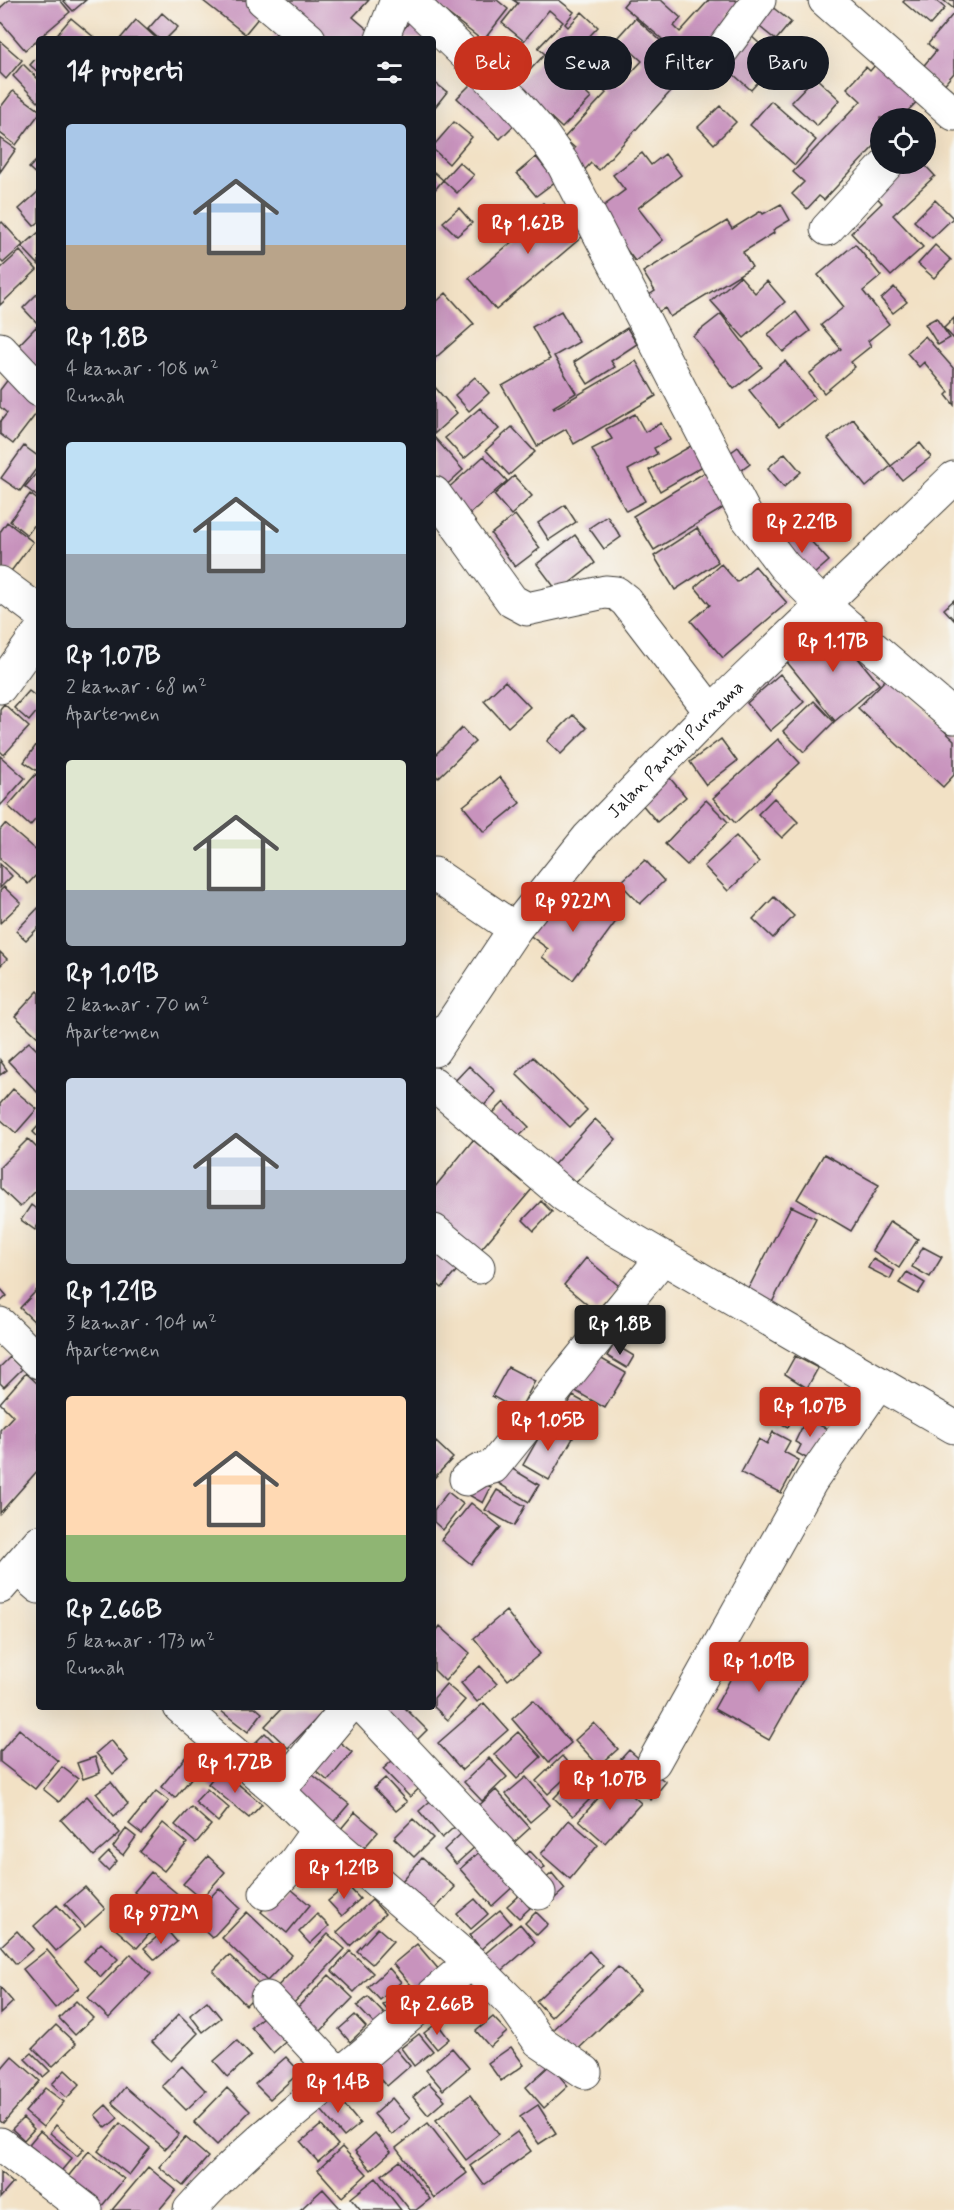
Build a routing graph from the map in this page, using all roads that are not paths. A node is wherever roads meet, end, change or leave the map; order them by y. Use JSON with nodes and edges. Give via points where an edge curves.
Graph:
{"nodes":[{"id":1,"x":263,"y":0,"type":"edge"},
{"id":2,"x":397,"y":0,"type":"edge"},
{"id":3,"x":409,"y":0,"type":"edge"},
{"id":4,"x":759,"y":0,"type":"edge"},
{"id":5,"x":825,"y":0,"type":"edge"},
{"id":6,"x":305,"y":36,"type":"edge"},
{"id":7,"x":383,"y":36,"type":"edge"},
{"id":8,"x":732,"y":36,"type":"edge"},
{"id":9,"x":944,"y":106,"type":"edge"},
{"id":10,"x":878,"y":174,"type":"edge"},
{"id":11,"x":827,"y":229,"type":"dead end"},
{"id":12,"x":3,"y":359,"type":"edge"},
{"id":13,"x":36,"y":387,"type":"edge"},
{"id":14,"x":954,"y":478,"type":"edge"},
{"id":15,"x":436,"y":496,"type":"edge"},
{"id":16,"x":0,"y":583,"type":"edge"},
{"id":17,"x":824,"y":605,"type":"junction"},
{"id":18,"x":36,"y":610,"type":"edge"},
{"id":19,"x":36,"y":637,"type":"edge"},
{"id":20,"x":0,"y":687,"type":"edge"},
{"id":21,"x":711,"y":712,"type":"junction"},
{"id":22,"x":954,"y":717,"type":"edge"},
{"id":23,"x":436,"y":875,"type":"edge"},
{"id":24,"x":515,"y":929,"type":"junction"},
{"id":25,"x":436,"y":1047,"type":"edge"},
{"id":26,"x":436,"y":1086,"type":"edge"},
{"id":27,"x":436,"y":1233,"type":"edge"},
{"id":28,"x":663,"y":1257,"type":"junction"},
{"id":29,"x":478,"y":1267,"type":"dead end"},
{"id":30,"x":0,"y":1324,"type":"edge"},
{"id":31,"x":36,"y":1359,"type":"edge"},
{"id":32,"x":878,"y":1384,"type":"junction"},
{"id":33,"x":954,"y":1428,"type":"edge"},
{"id":34,"x":466,"y":1479,"type":"dead end"},
{"id":35,"x":36,"y":1548,"type":"edge"},
{"id":36,"x":19,"y":1581,"type":"edge"},
{"id":37,"x":184,"y":1710,"type":"edge"},
{"id":38,"x":346,"y":1710,"type":"edge"},
{"id":39,"x":367,"y":1710,"type":"edge"},
{"id":40,"x":654,"y":1762,"type":"dead end"},
{"id":41,"x":278,"y":1791,"type":"junction"},
{"id":42,"x":318,"y":1830,"type":"junction"},
{"id":43,"x":266,"y":1893,"type":"dead end"},
{"id":44,"x":539,"y":1893,"type":"dead end"},
{"id":45,"x":471,"y":1962,"type":"junction"},
{"id":46,"x":267,"y":1998,"type":"dead end"},
{"id":47,"x":585,"y":2072,"type":"dead end"},
{"id":48,"x":339,"y":2075,"type":"junction"},
{"id":49,"x":0,"y":2144,"type":"edge"},
{"id":50,"x":86,"y":2210,"type":"edge"},
{"id":51,"x":190,"y":2210,"type":"edge"}],
"edges":[{"from":1,"to":6,"type":"street"},
{"from":2,"to":7,"type":"street"},
{"from":3,"to":17,"type":"street","via":[[514,101],[563,164],[746,516],[784,566]]},
{"from":4,"to":8,"type":"street"},
{"from":5,"to":9,"type":"street"},
{"from":10,"to":11,"type":"street"},
{"from":12,"to":13,"type":"street"},
{"from":14,"to":17,"type":"street","name":"Jalan Pantai Purnama"},
{"from":15,"to":21,"type":"street","via":[[512,601],[527,609],[605,592],[621,596]]},
{"from":16,"to":18,"type":"street"},
{"from":17,"to":21,"type":"street","name":"Jalan Pantai Purnama"},
{"from":17,"to":22,"type":"street"},
{"from":19,"to":20,"type":"street"},
{"from":21,"to":24,"type":"street","name":"Jalan Pantai Purnama","via":[[588,838]]},
{"from":23,"to":24,"type":"street"},
{"from":24,"to":25,"type":"street","name":"Jalan Pantai Purnama"},
{"from":26,"to":28,"type":"street","via":[[564,1195]]},
{"from":27,"to":29,"type":"street"},
{"from":28,"to":32,"type":"street"},
{"from":28,"to":34,"type":"street","via":[[493,1467]]},
{"from":30,"to":31,"type":"street"},
{"from":32,"to":33,"type":"street"},
{"from":32,"to":40,"type":"street","via":[[811,1481]]},
{"from":35,"to":36,"type":"street"},
{"from":37,"to":41,"type":"street"},
{"from":38,"to":41,"type":"street"},
{"from":39,"to":44,"type":"street"},
{"from":41,"to":42,"type":"street"},
{"from":42,"to":43,"type":"street","via":[[295,1863]]},
{"from":42,"to":45,"type":"street"},
{"from":45,"to":47,"type":"street","via":[[514,2005],[539,2041]]},
{"from":45,"to":48,"type":"street"},
{"from":46,"to":48,"type":"street"},
{"from":48,"to":51,"type":"street","via":[[232,2164]]},
{"from":49,"to":50,"type":"street"}]}
